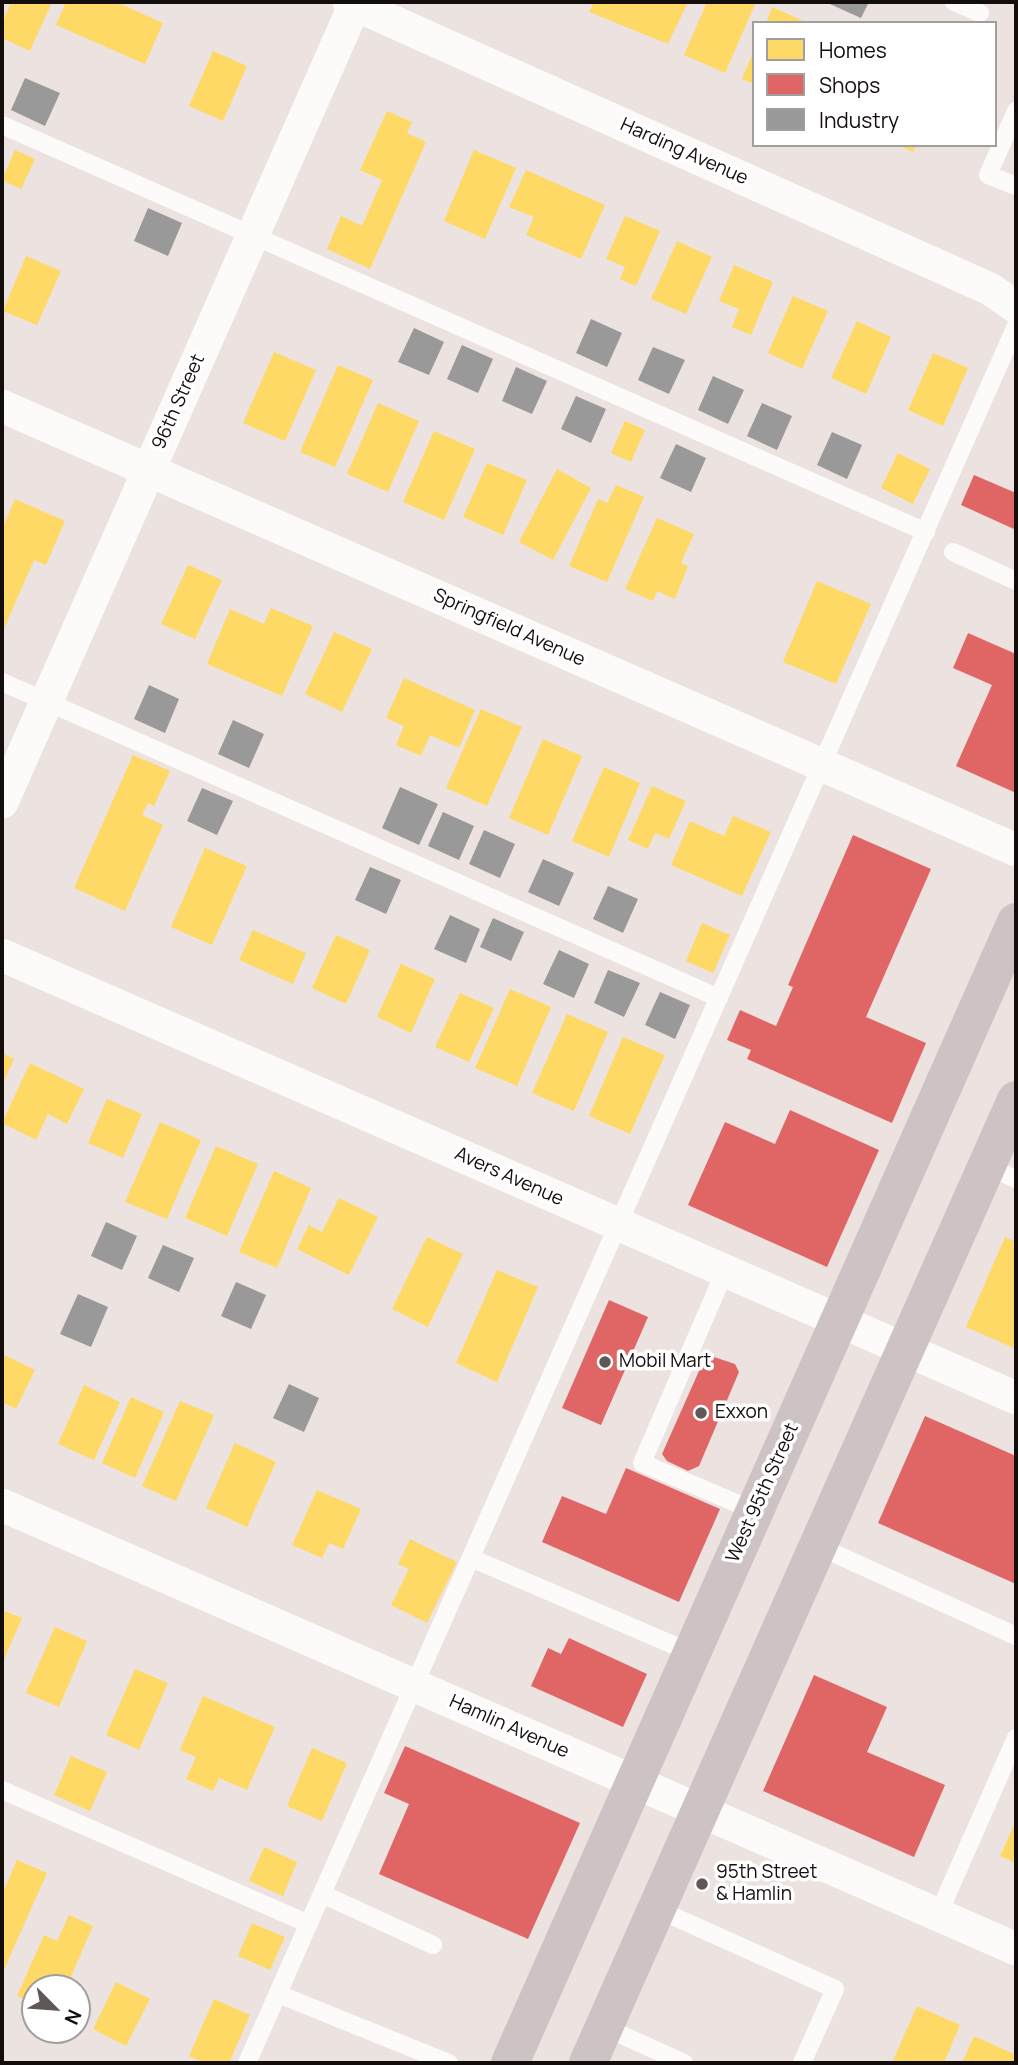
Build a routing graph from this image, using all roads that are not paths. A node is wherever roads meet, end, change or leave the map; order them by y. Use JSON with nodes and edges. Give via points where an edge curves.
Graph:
{"nodes":[{"id":1,"x":954,"y":2,"type":"edge"},
{"id":2,"x":353,"y":3,"type":"edge"},
{"id":3,"x":980,"y":13,"type":"dead end"},
{"id":4,"x":1016,"y":111,"type":"edge"},
{"id":5,"x":2,"y":125,"type":"edge"},
{"id":6,"x":1016,"y":186,"type":"edge"},
{"id":7,"x":253,"y":235,"type":"junction"},
{"id":8,"x":1016,"y":307,"type":"edge"},
{"id":9,"x":1016,"y":326,"type":"edge"},
{"id":10,"x":2,"y":407,"type":"edge"},
{"id":11,"x":148,"y":471,"type":"junction"},
{"id":12,"x":926,"y":532,"type":"junction"},
{"id":13,"x":953,"y":552,"type":"dead end"},
{"id":14,"x":1016,"y":581,"type":"edge"},
{"id":15,"x":2,"y":682,"type":"edge"},
{"id":16,"x":46,"y":702,"type":"junction"},
{"id":17,"x":822,"y":765,"type":"junction"},
{"id":18,"x":2,"y":802,"type":"edge"},
{"id":19,"x":1016,"y":850,"type":"edge"},
{"id":20,"x":1016,"y":922,"type":"edge"},
{"id":21,"x":2,"y":955,"type":"edge"},
{"id":22,"x":719,"y":998,"type":"junction"},
{"id":23,"x":1016,"y":1100,"type":"edge"},
{"id":24,"x":1001,"y":1173,"type":"edge"},
{"id":25,"x":618,"y":1225,"type":"junction"},
{"id":26,"x":725,"y":1271,"type":"junction"},
{"id":27,"x":839,"y":1321,"type":"junction"},
{"id":28,"x":905,"y":1350,"type":"junction"},
{"id":29,"x":1016,"y":1398,"type":"edge"},
{"id":30,"x":2,"y":1505,"type":"edge"},
{"id":31,"x":755,"y":1511,"type":"junction"},
{"id":32,"x":818,"y":1546,"type":"junction"},
{"id":33,"x":471,"y":1558,"type":"junction"},
{"id":34,"x":1016,"y":1636,"type":"edge"},
{"id":35,"x":692,"y":1653,"type":"junction"},
{"id":36,"x":415,"y":1686,"type":"junction"},
{"id":37,"x":1016,"y":1738,"type":"edge"},
{"id":38,"x":635,"y":1782,"type":"junction"},
{"id":39,"x":2,"y":1790,"type":"edge"},
{"id":40,"x":700,"y":1811,"type":"junction"},
{"id":41,"x":322,"y":1894,"type":"junction"},
{"id":42,"x":657,"y":1909,"type":"junction"},
{"id":43,"x":938,"y":1915,"type":"junction"},
{"id":44,"x":309,"y":1924,"type":"junction"},
{"id":45,"x":432,"y":1945,"type":"dead end"},
{"id":46,"x":1016,"y":1950,"type":"edge"},
{"id":47,"x":278,"y":1994,"type":"junction"},
{"id":48,"x":604,"y":2027,"type":"junction"},
{"id":49,"x":247,"y":2063,"type":"edge"},
{"id":50,"x":450,"y":2063,"type":"edge"},
{"id":51,"x":510,"y":2063,"type":"edge"},
{"id":52,"x":588,"y":2063,"type":"edge"},
{"id":53,"x":684,"y":2063,"type":"edge"},
{"id":54,"x":802,"y":2063,"type":"edge"}],
"edges":[{"from":1,"to":3,"type":"lane"},
{"from":2,"to":7,"type":"street","name":"96th Street"},
{"from":2,"to":8,"type":"street","name":"Harding Avenue","via":[[990,289]]},
{"from":4,"to":6,"type":"lane","via":[[988,174]]},
{"from":5,"to":7,"type":"lane"},
{"from":7,"to":11,"type":"street","name":"96th Street"},
{"from":7,"to":12,"type":"lane"},
{"from":9,"to":12,"type":"lane"},
{"from":10,"to":11,"type":"street","name":"Springfield Avenue"},
{"from":11,"to":16,"type":"street","name":"96th Street"},
{"from":11,"to":17,"type":"street","name":"Springfield Avenue"},
{"from":12,"to":17,"type":"lane"},
{"from":13,"to":14,"type":"lane"},
{"from":15,"to":16,"type":"lane"},
{"from":16,"to":18,"type":"street","name":"96th Street"},
{"from":16,"to":22,"type":"lane"},
{"from":17,"to":19,"type":"street","name":"Springfield Avenue"},
{"from":17,"to":22,"type":"lane"},
{"from":20,"to":27,"type":"main road","name":"West 95th Street"},
{"from":21,"to":25,"type":"street","name":"Avers Avenue"},
{"from":22,"to":25,"type":"lane"},
{"from":23,"to":24,"type":"main road"},
{"from":24,"to":28,"type":"main road"},
{"from":25,"to":26,"type":"street","name":"Avers Avenue"},
{"from":25,"to":33,"type":"lane"},
{"from":26,"to":27,"type":"street","name":"Avers Avenue"},
{"from":26,"to":31,"type":"lane","via":[[642,1463]]},
{"from":27,"to":28,"type":"street","name":"Avers Avenue"},
{"from":27,"to":31,"type":"main road","name":"West 95th Street"},
{"from":28,"to":29,"type":"street","name":"Avers Avenue"},
{"from":28,"to":32,"type":"main road"},
{"from":30,"to":36,"type":"street","name":"Hamlin Avenue"},
{"from":31,"to":35,"type":"main road","name":"West 95th Street"},
{"from":32,"to":34,"type":"lane"},
{"from":32,"to":40,"type":"main road"},
{"from":33,"to":35,"type":"lane"},
{"from":33,"to":36,"type":"lane"},
{"from":35,"to":38,"type":"main road","name":"West 95th Street"},
{"from":36,"to":38,"type":"street","name":"Hamlin Avenue"},
{"from":36,"to":41,"type":"lane"},
{"from":37,"to":43,"type":"lane"},
{"from":38,"to":40,"type":"street","name":"Hamlin Avenue"},
{"from":38,"to":51,"type":"main road","name":"West 95th Street"},
{"from":39,"to":44,"type":"lane"},
{"from":40,"to":42,"type":"main road"},
{"from":40,"to":43,"type":"street","name":"Hamlin Avenue"},
{"from":41,"to":44,"type":"lane"},
{"from":41,"to":45,"type":"lane"},
{"from":42,"to":48,"type":"main road"},
{"from":42,"to":54,"type":"lane","via":[[835,1989]]},
{"from":43,"to":46,"type":"street","name":"Hamlin Avenue"},
{"from":44,"to":47,"type":"lane"},
{"from":47,"to":49,"type":"lane"},
{"from":47,"to":50,"type":"lane"},
{"from":48,"to":52,"type":"main road"},
{"from":48,"to":53,"type":"lane"}]}
